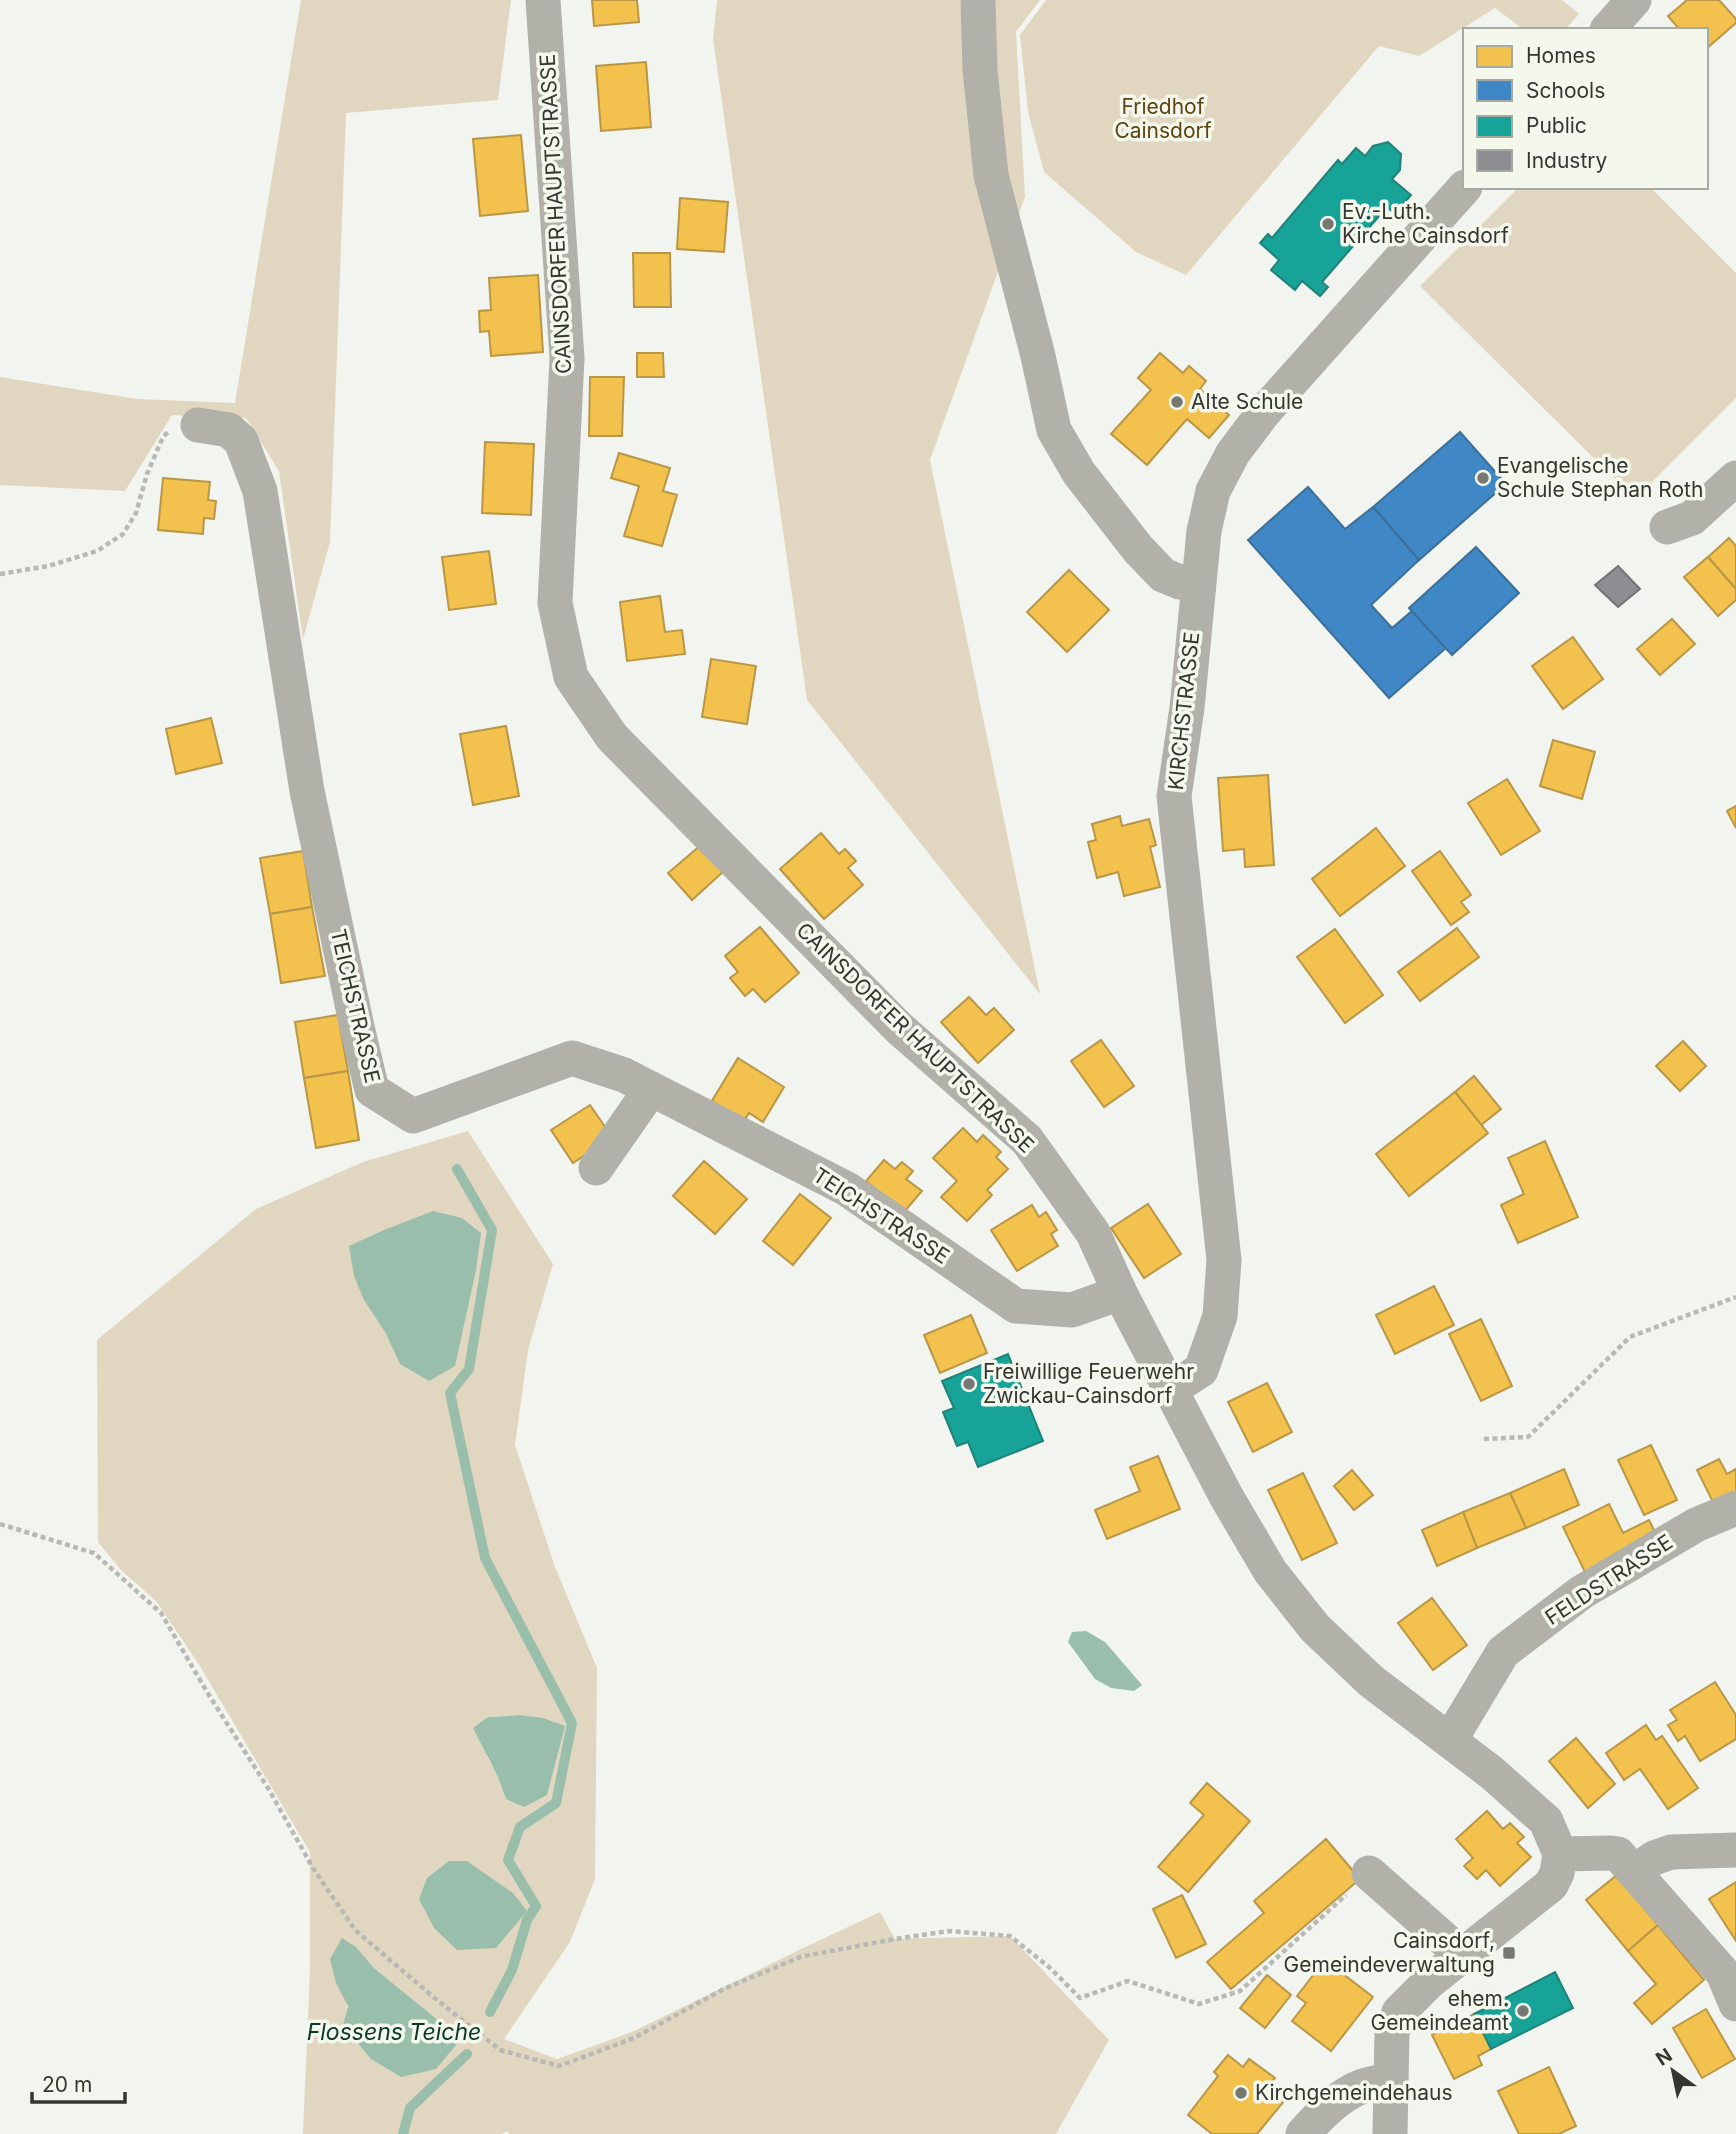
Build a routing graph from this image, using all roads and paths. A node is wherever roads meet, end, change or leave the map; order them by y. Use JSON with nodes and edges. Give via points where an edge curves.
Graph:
{"nodes":[{"id":1,"x":543,"y":0,"type":"edge"},
{"id":2,"x":978,"y":0,"type":"edge"},
{"id":3,"x":1634,"y":0,"type":"edge"},
{"id":4,"x":1609,"y":28,"type":"edge"},
{"id":5,"x":1463,"y":189,"type":"edge"},
{"id":6,"x":198,"y":425,"type":"joint"},
{"id":7,"x":1736,"y":478,"type":"edge"},
{"id":8,"x":1667,"y":527,"type":"dead end"},
{"id":9,"x":0,"y":574,"type":"edge"},
{"id":10,"x":1198,"y":585,"type":"junction"},
{"id":11,"x":652,"y":1089,"type":"junction"},
{"id":12,"x":596,"y":1168,"type":"dead end"},
{"id":13,"x":1120,"y":1293,"type":"junction"},
{"id":14,"x":1736,"y":1297,"type":"edge"},
{"id":15,"x":1170,"y":1390,"type":"junction"},
{"id":16,"x":1484,"y":1439,"type":"dead end"},
{"id":17,"x":1736,"y":1508,"type":"edge"},
{"id":18,"x":0,"y":1524,"type":"edge"},
{"id":19,"x":1450,"y":1741,"type":"junction"},
{"id":20,"x":1736,"y":1850,"type":"edge"},
{"id":21,"x":1560,"y":1854,"type":"junction"},
{"id":22,"x":1369,"y":1872,"type":"joint"},
{"id":23,"x":1634,"y":1872,"type":"junction"},
{"id":24,"x":1461,"y":1954,"type":"junction"},
{"id":25,"x":1736,"y":2004,"type":"edge"},
{"id":26,"x":1390,"y":2080,"type":"junction"},
{"id":27,"x":1303,"y":2134,"type":"edge"},
{"id":28,"x":1390,"y":2134,"type":"edge"}],
"edges":[{"from":1,"to":13,"type":"street","name":"CAINSDORFER HAUPTSTRASSE","via":[[568,358],[555,603],[571,677],[612,737],[899,1028],[1027,1140],[1093,1233]]},
{"from":2,"to":10,"type":"street","via":[[991,175],[1054,430],[1079,473],[1163,575]]},
{"from":3,"to":4,"type":"street"},
{"from":5,"to":10,"type":"street","name":"KIRCHSTRASSE","via":[[1264,412],[1233,453],[1213,491]]},
{"from":6,"to":9,"type":"path","via":[[179,421],[163,437],[123,534],[97,551]]},
{"from":6,"to":11,"type":"street","name":"TEICHSTRASSE","via":[[229,430],[241,441],[260,491],[307,791],[372,1090],[412,1116],[572,1058]]},
{"from":7,"to":8,"type":"street","via":[[1692,517]]},
{"from":10,"to":15,"type":"street","name":"KIRCHSTRASSE","via":[[1174,796],[1224,1260],[1220,1316],[1201,1370]]},
{"from":11,"to":12,"type":"street"},
{"from":11,"to":13,"type":"street","name":"TEICHSTRASSE","via":[[847,1189],[1016,1306],[1072,1310]]},
{"from":13,"to":15,"type":"street","name":"CAINSDORFER HAUPTSTRASSE"},
{"from":14,"to":16,"type":"path","via":[[1630,1337],[1528,1437]]},
{"from":15,"to":19,"type":"street","name":"CAINSDORFER HAUPTSTRASSE","via":[[1270,1571],[1315,1628],[1371,1681]]},
{"from":17,"to":19,"type":"street","name":"FELDSTRASSE","via":[[1696,1525],[1596,1584],[1503,1652]]},
{"from":18,"to":22,"type":"path","via":[[94,1553],[161,1613],[355,1930],[500,2050],[559,2066],[634,2038],[724,1989],[800,1957],[949,1931],[1010,1936],[1080,1998],[1128,1981],[1199,2004],[1240,1991]]},
{"from":19,"to":21,"type":"street","name":"CAINSDORFER HAUPTSTRASSE","via":[[1546,1821]]},
{"from":20,"to":23,"type":"street","via":[[1671,1852]]},
{"from":21,"to":23,"type":"street","via":[[1618,1854]]},
{"from":21,"to":24,"type":"street","via":[[1551,1885]]},
{"from":22,"to":24,"type":"street"},
{"from":23,"to":25,"type":"street","via":[[1723,1973]]},
{"from":24,"to":26,"type":"street","via":[[1399,2012],[1392,2033]]},
{"from":26,"to":27,"type":"street","via":[[1344,2096]]},
{"from":26,"to":28,"type":"street"}]}
